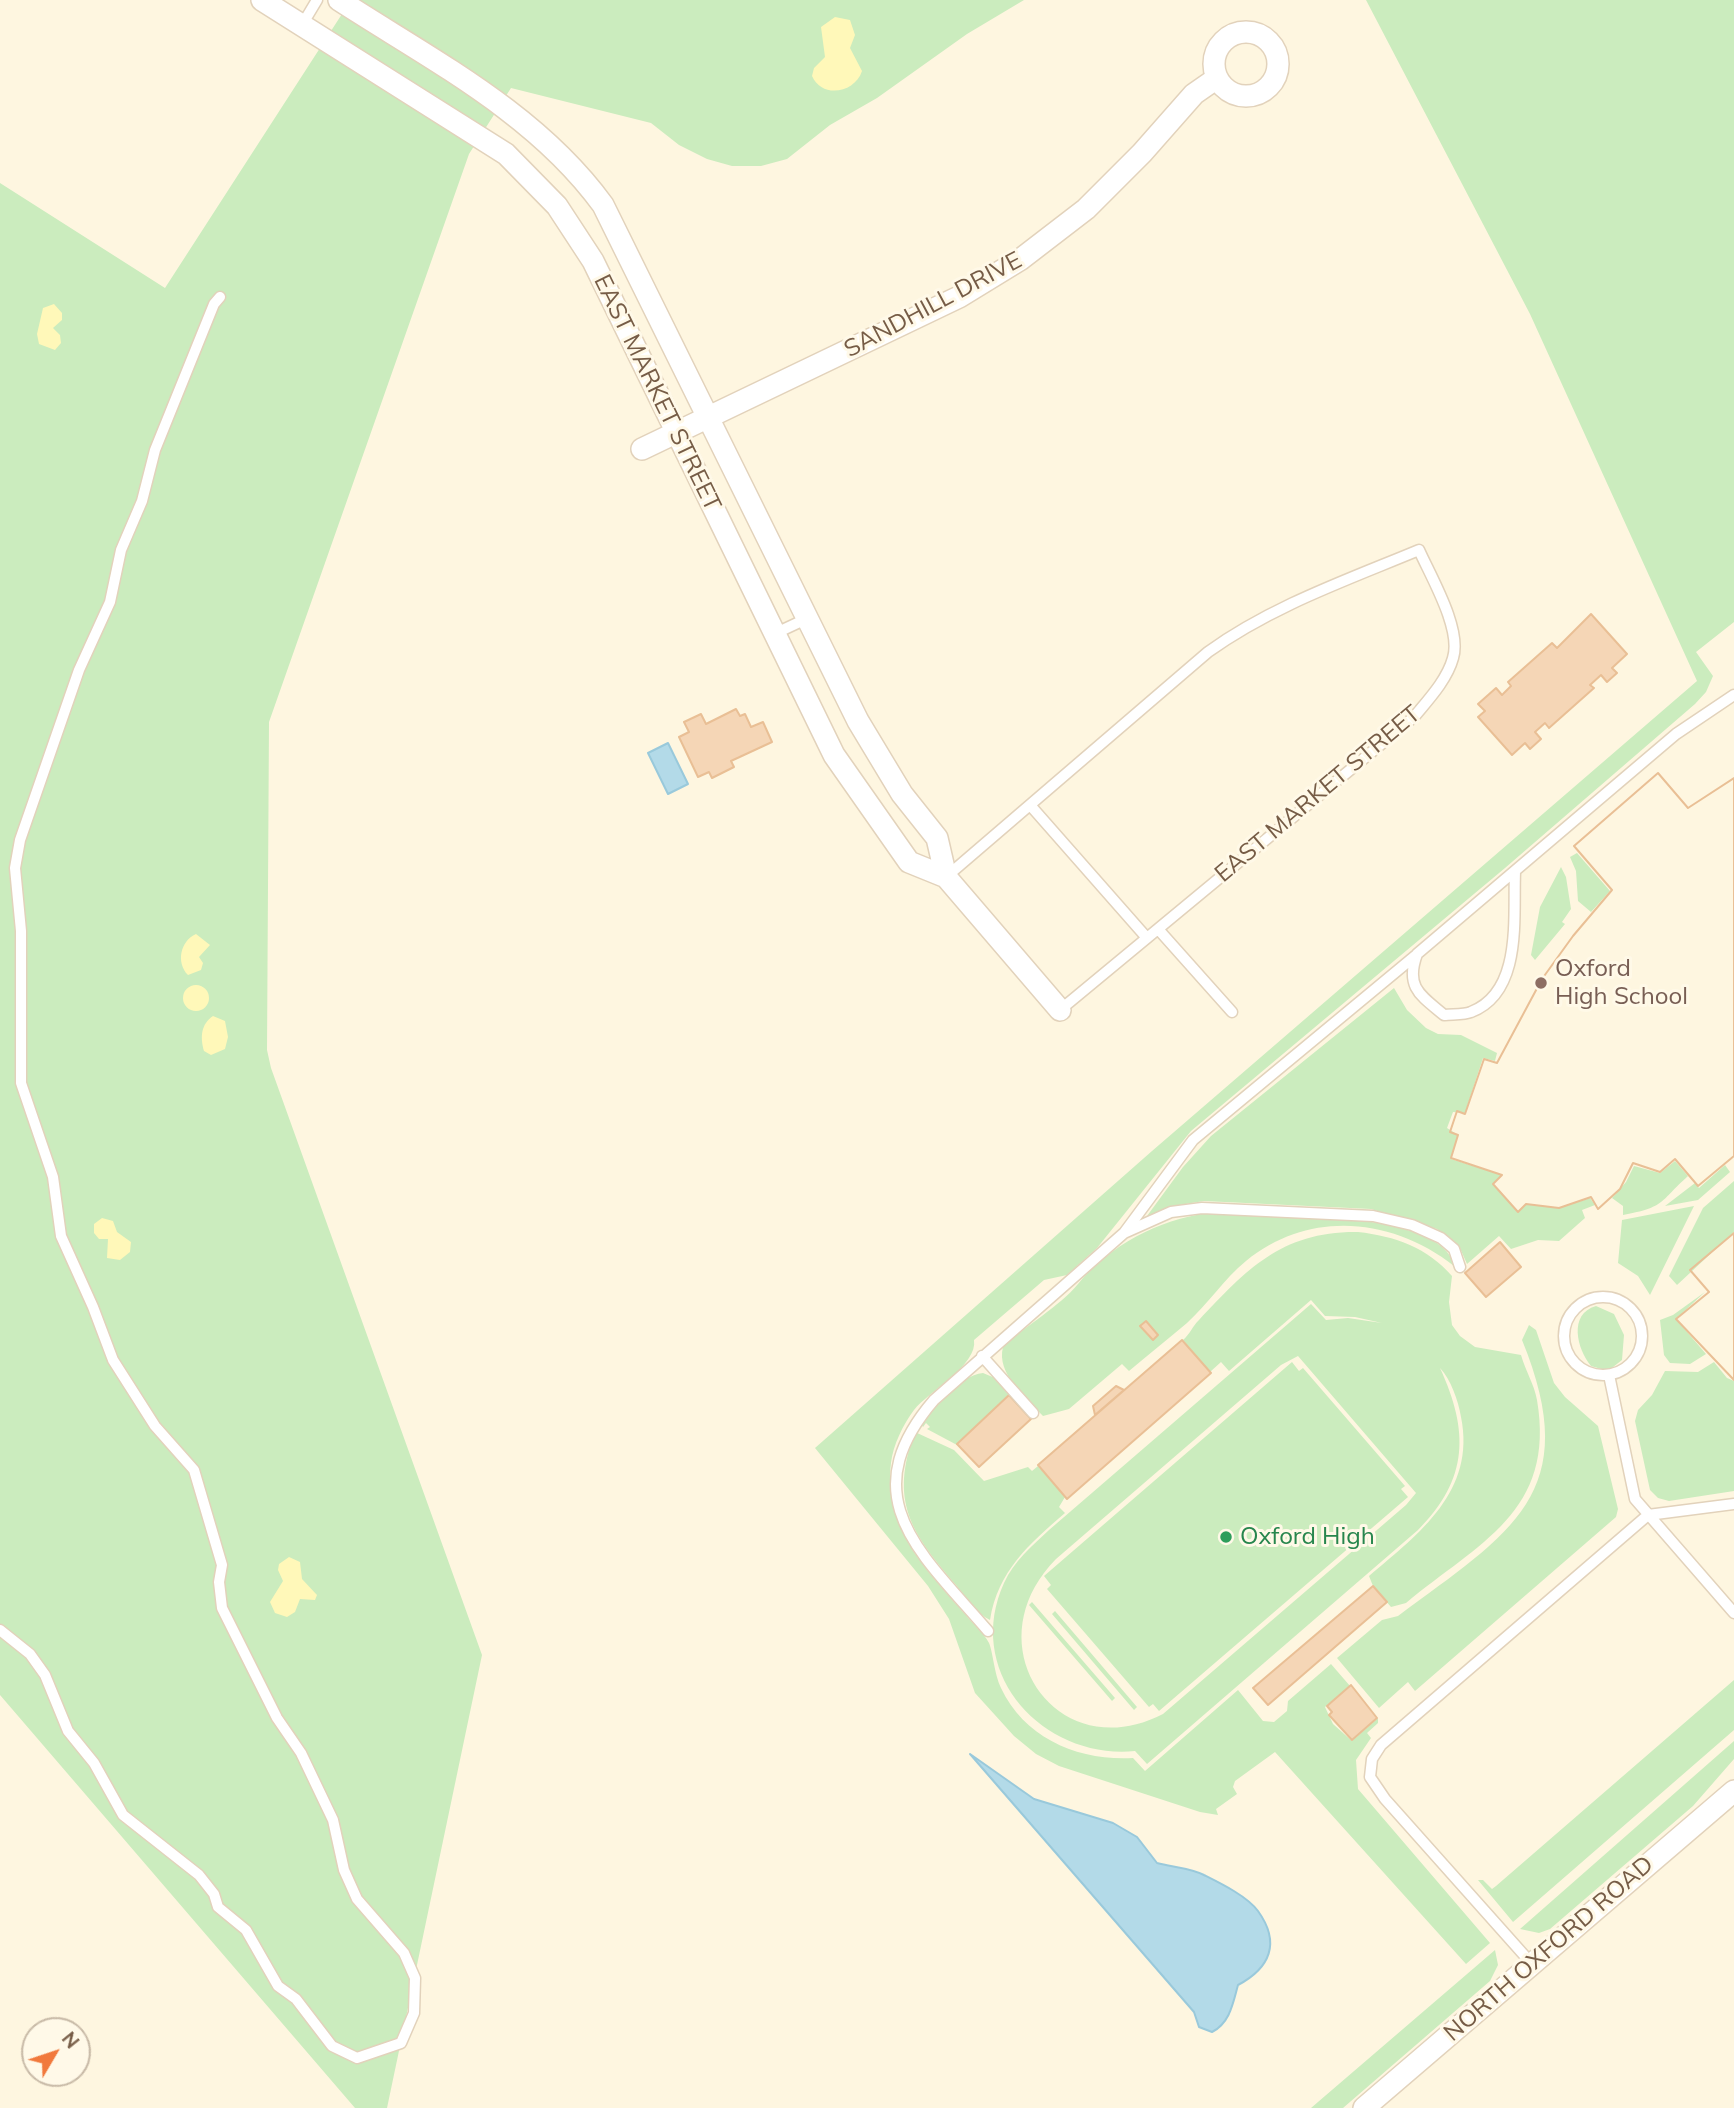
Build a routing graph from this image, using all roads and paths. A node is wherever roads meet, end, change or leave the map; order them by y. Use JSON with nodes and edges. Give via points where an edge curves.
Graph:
{"nodes":[{"id":1,"x":262,"y":0,"type":"edge"},
{"id":2,"x":317,"y":0,"type":"edge"},
{"id":3,"x":340,"y":0,"type":"edge"},
{"id":4,"x":302,"y":25,"type":"junction"},
{"id":5,"x":1217,"y":78,"type":"dead end"},
{"id":6,"x":220,"y":297,"type":"dead end"},
{"id":7,"x":709,"y":418,"type":"junction"},
{"id":8,"x":677,"y":433,"type":"junction"},
{"id":9,"x":642,"y":449,"type":"dead end"},
{"id":10,"x":806,"y":619,"type":"junction"},
{"id":11,"x":774,"y":634,"type":"junction"},
{"id":12,"x":1734,"y":695,"type":"edge"},
{"id":13,"x":1030,"y":805,"type":"junction"},
{"id":14,"x":1515,"y":872,"type":"junction"},
{"id":15,"x":946,"y":877,"type":"junction"},
{"id":16,"x":1158,"y":929,"type":"junction"},
{"id":17,"x":1147,"y":938,"type":"junction"},
{"id":18,"x":1417,"y":954,"type":"junction"},
{"id":19,"x":1060,"y":1010,"type":"joint"},
{"id":20,"x":1231,"y":1012,"type":"dead end"},
{"id":21,"x":1124,"y":1233,"type":"junction"},
{"id":22,"x":1460,"y":1267,"type":"dead end"},
{"id":23,"x":982,"y":1356,"type":"junction"},
{"id":24,"x":1609,"y":1375,"type":"junction"},
{"id":25,"x":1033,"y":1413,"type":"dead end"},
{"id":26,"x":1734,"y":1504,"type":"edge"},
{"id":27,"x":1648,"y":1516,"type":"junction"},
{"id":28,"x":1734,"y":1613,"type":"edge"},
{"id":29,"x":0,"y":1630,"type":"edge"},
{"id":30,"x":988,"y":1631,"type":"dead end"},
{"id":31,"x":1734,"y":1791,"type":"edge"},
{"id":32,"x":1532,"y":1964,"type":"junction"},
{"id":33,"x":1364,"y":2108,"type":"edge"}],
"edges":[{"from":1,"to":4,"type":"street","name":"EAST MARKET STREET"},
{"from":2,"to":4,"type":"lane"},
{"from":3,"to":7,"type":"street","name":"EAST MARKET STREET","via":[[502,104],[569,161],[617,229]]},
{"from":4,"to":8,"type":"street","name":"EAST MARKET STREET","via":[[506,154],[530,175],[576,231]]},
{"from":5,"to":7,"type":"street","name":"SANDHILL DRIVE","via":[[1194,94],[1086,209],[1021,259],[959,296]]},
{"from":6,"to":29,"type":"lane","via":[[155,450],[142,501],[121,550],[110,602],[79,670],[20,840],[15,869],[21,931],[21,1083],[53,1177],[61,1236],[113,1360],[155,1426],[194,1470],[222,1565],[222,1608],[277,1718],[301,1753],[332,1820],[344,1870],[357,1899],[404,1953],[415,1978],[414,2013],[401,2043],[357,2058],[332,2046],[296,1999],[278,1986],[246,1930],[218,1907],[199,1875],[123,1815],[94,1763],[68,1731],[45,1675],[30,1654]]},
{"from":7,"to":8,"type":"street","name":"SANDHILL DRIVE"},
{"from":7,"to":10,"type":"street","name":"EAST MARKET STREET"},
{"from":8,"to":9,"type":"street","name":"SANDHILL DRIVE"},
{"from":8,"to":11,"type":"street","name":"EAST MARKET STREET"},
{"from":10,"to":11,"type":"lane"},
{"from":10,"to":15,"type":"street","name":"EAST MARKET STREET","via":[[878,757],[937,838]]},
{"from":11,"to":15,"type":"street","name":"EAST MARKET STREET","via":[[834,755],[884,832],[909,862]]},
{"from":12,"to":14,"type":"lane","via":[[1676,734]]},
{"from":13,"to":15,"type":"lane","name":"EAST MARKET STREET"},
{"from":13,"to":16,"type":"lane","name":"EAST MARKET STREET","via":[[1238,631],[1270,612],[1419,550],[1451,622],[1454,657],[1437,689],[1414,717]]},
{"from":13,"to":17,"type":"lane"},
{"from":14,"to":18,"type":"lane"},
{"from":14,"to":18,"type":"lane","via":[[1511,955],[1499,992],[1471,1012],[1444,1015],[1417,992],[1410,972]]},
{"from":15,"to":19,"type":"street","name":"EAST MARKET STREET"},
{"from":16,"to":17,"type":"lane","name":"EAST MARKET STREET"},
{"from":16,"to":20,"type":"lane"},
{"from":17,"to":19,"type":"lane","name":"EAST MARKET STREET"},
{"from":18,"to":21,"type":"lane","via":[[1193,1140]]},
{"from":21,"to":22,"type":"lane","via":[[1171,1212],[1202,1208],[1373,1216],[1441,1238],[1454,1250]]},
{"from":21,"to":23,"type":"lane"},
{"from":23,"to":25,"type":"lane"},
{"from":23,"to":30,"type":"lane","via":[[914,1423],[901,1450],[895,1487],[901,1520],[918,1550]]},
{"from":24,"to":24,"type":"lane","via":[[1631,1364],[1642,1341],[1641,1328],[1636,1316],[1617,1300],[1592,1298],[1571,1313],[1563,1338],[1573,1362],[1583,1371]]},
{"from":24,"to":27,"type":"lane","via":[[1635,1499]]},
{"from":26,"to":27,"type":"lane"},
{"from":27,"to":28,"type":"lane"},
{"from":27,"to":32,"type":"lane","via":[[1381,1745],[1370,1768],[1370,1777],[1385,1799]]},
{"from":31,"to":32,"type":"street","name":"NORTH OXFORD ROAD"},
{"from":32,"to":33,"type":"street","name":"NORTH OXFORD ROAD"}]}
